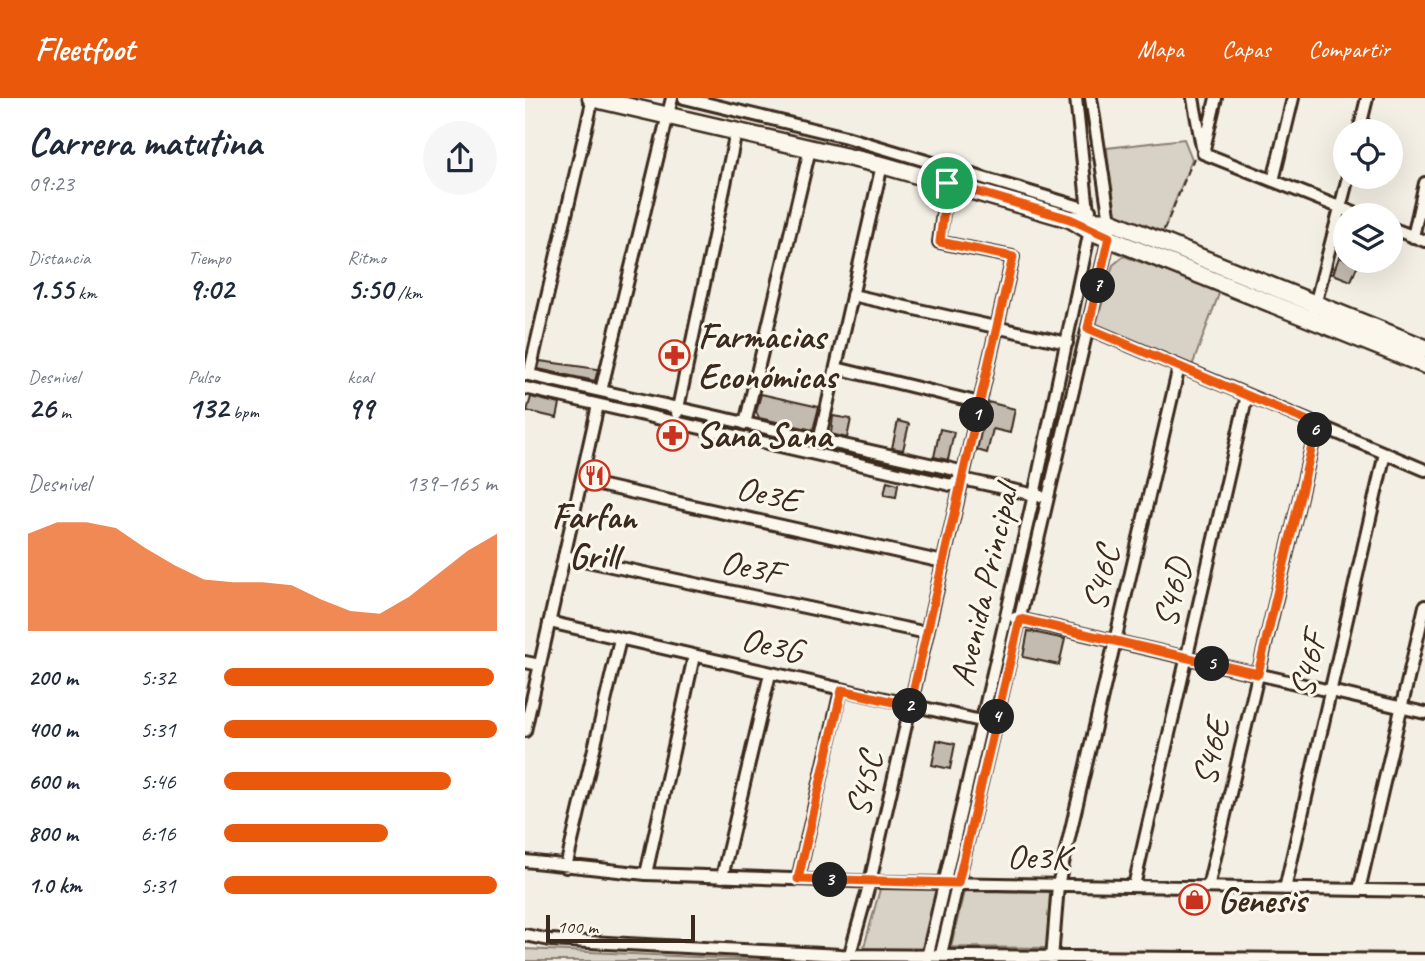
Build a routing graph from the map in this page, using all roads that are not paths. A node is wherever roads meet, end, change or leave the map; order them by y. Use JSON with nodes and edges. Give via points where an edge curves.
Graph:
{"nodes":[{"id":1,"x":592,"y":98,"type":"edge"},
{"id":2,"x":672,"y":98,"type":"edge"},
{"id":3,"x":684,"y":98,"type":"edge"},
{"id":4,"x":1076,"y":98,"type":"edge"},
{"id":5,"x":1091,"y":98,"type":"edge"},
{"id":6,"x":1193,"y":98,"type":"edge"},
{"id":7,"x":1216,"y":98,"type":"edge"},
{"id":8,"x":1293,"y":98,"type":"edge"},
{"id":9,"x":1367,"y":98,"type":"edge"},
{"id":10,"x":667,"y":117,"type":"junction"},
{"id":11,"x":1362,"y":119,"type":"edge"},
{"id":12,"x":736,"y":132,"type":"junction"},
{"id":13,"x":810,"y":149,"type":"junction"},
{"id":14,"x":1203,"y":153,"type":"junction"},
{"id":15,"x":881,"y":165,"type":"junction"},
{"id":16,"x":1273,"y":181,"type":"junction"},
{"id":17,"x":947,"y":183,"type":"junction"},
{"id":18,"x":1425,"y":183,"type":"edge"},
{"id":19,"x":1333,"y":205,"type":"edge"},
{"id":20,"x":1090,"y":222,"type":"junction"},
{"id":21,"x":1109,"y":229,"type":"junction"},
{"id":22,"x":1403,"y":233,"type":"edge"},
{"id":23,"x":1413,"y":237,"type":"junction"},
{"id":24,"x":1333,"y":238,"type":"edge"},
{"id":25,"x":1425,"y":241,"type":"edge"},
{"id":26,"x":852,"y":295,"type":"junction"},
{"id":27,"x":1316,"y":302,"type":"junction"},
{"id":28,"x":1310,"y":319,"type":"junction"},
{"id":29,"x":1088,"y":328,"type":"junction"},
{"id":30,"x":996,"y":329,"type":"junction"},
{"id":31,"x":1067,"y":343,"type":"junction"},
{"id":32,"x":1425,"y":348,"type":"edge"},
{"id":33,"x":1425,"y":365,"type":"edge"},
{"id":34,"x":1179,"y":367,"type":"junction"},
{"id":35,"x":836,"y":368,"type":"junction"},
{"id":36,"x":527,"y":374,"type":"edge"},
{"id":37,"x":525,"y":390,"type":"edge"},
{"id":38,"x":601,"y":391,"type":"junction"},
{"id":39,"x":1247,"y":395,"type":"junction"},
{"id":40,"x":979,"y":403,"type":"junction"},
{"id":41,"x":598,"y":405,"type":"junction"},
{"id":42,"x":678,"y":408,"type":"junction"},
{"id":43,"x":675,"y":422,"type":"junction"},
{"id":44,"x":745,"y":424,"type":"junction"},
{"id":45,"x":1317,"y":425,"type":"junction"},
{"id":46,"x":819,"y":441,"type":"junction"},
{"id":47,"x":1385,"y":453,"type":"junction"},
{"id":48,"x":1425,"y":470,"type":"edge"},
{"id":49,"x":962,"y":479,"type":"junction"},
{"id":50,"x":581,"y":481,"type":"junction"},
{"id":51,"x":1034,"y":495,"type":"junction"},
{"id":52,"x":1048,"y":498,"type":"junction"},
{"id":53,"x":564,"y":556,"type":"junction"},
{"id":54,"x":943,"y":562,"type":"junction"},
{"id":55,"x":1425,"y":606,"type":"edge"},
{"id":56,"x":1006,"y":616,"type":"junction"},
{"id":57,"x":1020,"y":619,"type":"junction"},
{"id":58,"x":549,"y":622,"type":"junction"},
{"id":59,"x":927,"y":634,"type":"junction"},
{"id":60,"x":620,"y":639,"type":"junction"},
{"id":61,"x":1115,"y":641,"type":"junction"},
{"id":62,"x":694,"y":656,"type":"junction"},
{"id":63,"x":1186,"y":658,"type":"junction"},
{"id":64,"x":525,"y":662,"type":"edge"},
{"id":65,"x":540,"y":665,"type":"junction"},
{"id":66,"x":770,"y":674,"type":"junction"},
{"id":67,"x":1258,"y":674,"type":"junction"},
{"id":68,"x":842,"y":690,"type":"junction"},
{"id":69,"x":1330,"y":691,"type":"junction"},
{"id":70,"x":910,"y":706,"type":"junction"},
{"id":71,"x":1401,"y":708,"type":"junction"},
{"id":72,"x":1425,"y":713,"type":"edge"},
{"id":73,"x":982,"y":722,"type":"junction"},
{"id":74,"x":525,"y":731,"type":"edge"},
{"id":75,"x":525,"y":861,"type":"edge"},
{"id":76,"x":566,"y":867,"type":"junction"},
{"id":77,"x":646,"y":874,"type":"junction"},
{"id":78,"x":722,"y":877,"type":"junction"},
{"id":79,"x":798,"y":879,"type":"junction"},
{"id":80,"x":870,"y":882,"type":"junction"},
{"id":81,"x":945,"y":883,"type":"junction"},
{"id":82,"x":958,"y":883,"type":"junction"},
{"id":83,"x":1058,"y":885,"type":"junction"},
{"id":84,"x":1134,"y":886,"type":"junction"},
{"id":85,"x":1208,"y":887,"type":"junction"},
{"id":86,"x":1285,"y":889,"type":"junction"},
{"id":87,"x":1359,"y":890,"type":"junction"},
{"id":88,"x":1425,"y":891,"type":"edge"},
{"id":89,"x":525,"y":935,"type":"edge"},
{"id":90,"x":850,"y":954,"type":"junction"},
{"id":91,"x":941,"y":954,"type":"junction"},
{"id":92,"x":927,"y":958,"type":"edge"},
{"id":93,"x":1052,"y":958,"type":"junction"},
{"id":94,"x":1425,"y":960,"type":"edge"}],
"edges":[{"from":1,"to":10,"type":"street"},
{"from":1,"to":36,"type":"street"},
{"from":2,"to":10,"type":"street"},
{"from":3,"to":20,"type":"street","via":[[846,137]]},
{"from":4,"to":20,"type":"street","name":"Avenida Principal"},
{"from":5,"to":21,"type":"street"},
{"from":6,"to":14,"type":"street"},
{"from":7,"to":14,"type":"street"},
{"from":8,"to":16,"type":"street"},
{"from":9,"to":11,"type":"street"},
{"from":10,"to":12,"type":"street"},
{"from":10,"to":38,"type":"street"},
{"from":12,"to":13,"type":"street"},
{"from":12,"to":42,"type":"street"},
{"from":13,"to":15,"type":"street"},
{"from":13,"to":44,"type":"street"},
{"from":14,"to":16,"type":"street"},
{"from":15,"to":17,"type":"street"},
{"from":15,"to":26,"type":"street"},
{"from":16,"to":19,"type":"street"},
{"from":17,"to":20,"type":"street"},
{"from":17,"to":30,"type":"street","name":"S45C","via":[[940,242],[1013,257]]},
{"from":18,"to":23,"type":"street"},
{"from":20,"to":21,"type":"street"},
{"from":20,"to":31,"type":"street","name":"Avenida Principal"},
{"from":21,"to":27,"type":"street","via":[[1160,241]]},
{"from":21,"to":28,"type":"street"},
{"from":21,"to":29,"type":"street","name":"Avenida Principal"},
{"from":22,"to":23,"type":"street"},
{"from":23,"to":25,"type":"street"},
{"from":24,"to":27,"type":"street"},
{"from":26,"to":30,"type":"street"},
{"from":26,"to":35,"type":"street"},
{"from":27,"to":28,"type":"street"},
{"from":27,"to":32,"type":"street"},
{"from":28,"to":33,"type":"street"},
{"from":29,"to":34,"type":"street"},
{"from":29,"to":52,"type":"street","name":"Avenida Principal"},
{"from":30,"to":31,"type":"street"},
{"from":30,"to":40,"type":"street","name":"S45C"},
{"from":31,"to":51,"type":"street","name":"Avenida Principal"},
{"from":34,"to":39,"type":"street"},
{"from":34,"to":61,"type":"street","name":"S46C"},
{"from":35,"to":40,"type":"street"},
{"from":35,"to":46,"type":"street"},
{"from":36,"to":38,"type":"street"},
{"from":37,"to":41,"type":"street"},
{"from":38,"to":42,"type":"street"},
{"from":39,"to":45,"type":"street"},
{"from":39,"to":63,"type":"street","name":"S46D"},
{"from":40,"to":49,"type":"street","name":"S45C"},
{"from":41,"to":43,"type":"street"},
{"from":41,"to":50,"type":"street"},
{"from":42,"to":43,"type":"street"},
{"from":42,"to":44,"type":"street"},
{"from":43,"to":49,"type":"street","via":[[951,485]]},
{"from":44,"to":46,"type":"street"},
{"from":45,"to":47,"type":"street"},
{"from":45,"to":67,"type":"street","name":"S46E"},
{"from":46,"to":49,"type":"street","via":[[956,470]]},
{"from":47,"to":48,"type":"street"},
{"from":47,"to":69,"type":"street","name":"S46F"},
{"from":49,"to":51,"type":"street"},
{"from":49,"to":54,"type":"street","name":"S45C"},
{"from":50,"to":53,"type":"street"},
{"from":50,"to":54,"type":"street","name":"Oe3E"},
{"from":51,"to":52,"type":"street"},
{"from":51,"to":56,"type":"street","name":"Avenida Principal"},
{"from":52,"to":57,"type":"street","name":"Avenida Principal"},
{"from":53,"to":58,"type":"street"},
{"from":53,"to":59,"type":"street","name":"Oe3F"},
{"from":54,"to":59,"type":"street","name":"S45C"},
{"from":55,"to":71,"type":"street"},
{"from":56,"to":57,"type":"street"},
{"from":56,"to":73,"type":"street","name":"Avenida Principal"},
{"from":57,"to":61,"type":"street"},
{"from":57,"to":82,"type":"street","name":"Avenida Principal"},
{"from":58,"to":60,"type":"street","name":"Oe3G"},
{"from":58,"to":65,"type":"street"},
{"from":59,"to":70,"type":"street","name":"S45C"},
{"from":60,"to":62,"type":"street","name":"Oe3G"},
{"from":60,"to":76,"type":"street"},
{"from":61,"to":63,"type":"street"},
{"from":61,"to":83,"type":"street","name":"S46C"},
{"from":62,"to":66,"type":"street","name":"Oe3G"},
{"from":62,"to":77,"type":"street"},
{"from":63,"to":67,"type":"street"},
{"from":63,"to":84,"type":"street","name":"S46D"},
{"from":64,"to":65,"type":"street"},
{"from":65,"to":74,"type":"street"},
{"from":66,"to":68,"type":"street","name":"Oe3G"},
{"from":66,"to":78,"type":"street"},
{"from":67,"to":69,"type":"street"},
{"from":67,"to":85,"type":"street","name":"S46E"},
{"from":68,"to":70,"type":"street","name":"Oe3G"},
{"from":68,"to":79,"type":"street"},
{"from":69,"to":71,"type":"street"},
{"from":69,"to":86,"type":"street","name":"S46F"},
{"from":70,"to":73,"type":"street","name":"Oe3G"},
{"from":70,"to":80,"type":"street","name":"S45C"},
{"from":71,"to":72,"type":"street"},
{"from":71,"to":87,"type":"street"},
{"from":73,"to":81,"type":"street","name":"Avenida Principal"},
{"from":75,"to":76,"type":"street","name":"Oe3K"},
{"from":76,"to":77,"type":"street","name":"Oe3K"},
{"from":77,"to":78,"type":"street","name":"Oe3K"},
{"from":78,"to":79,"type":"street","name":"Oe3K"},
{"from":79,"to":80,"type":"street","name":"Oe3K"},
{"from":80,"to":81,"type":"street","name":"Oe3K"},
{"from":80,"to":90,"type":"street","name":"S45C"},
{"from":81,"to":82,"type":"street","name":"Oe3K"},
{"from":81,"to":92,"type":"street","name":"Avenida Principal"},
{"from":82,"to":83,"type":"street","name":"Oe3K"},
{"from":82,"to":91,"type":"street","name":"Avenida Principal"},
{"from":83,"to":84,"type":"street","name":"Oe3K"},
{"from":83,"to":93,"type":"street","name":"S46C"},
{"from":84,"to":85,"type":"street","name":"Oe3K"},
{"from":85,"to":86,"type":"street","name":"Oe3K"},
{"from":86,"to":87,"type":"street","name":"Oe3K"},
{"from":87,"to":88,"type":"street","name":"Oe3K"},
{"from":89,"to":90,"type":"street","via":[[550,940]]},
{"from":90,"to":92,"type":"street"},
{"from":91,"to":92,"type":"street"},
{"from":91,"to":93,"type":"street"},
{"from":93,"to":94,"type":"street"}]}
